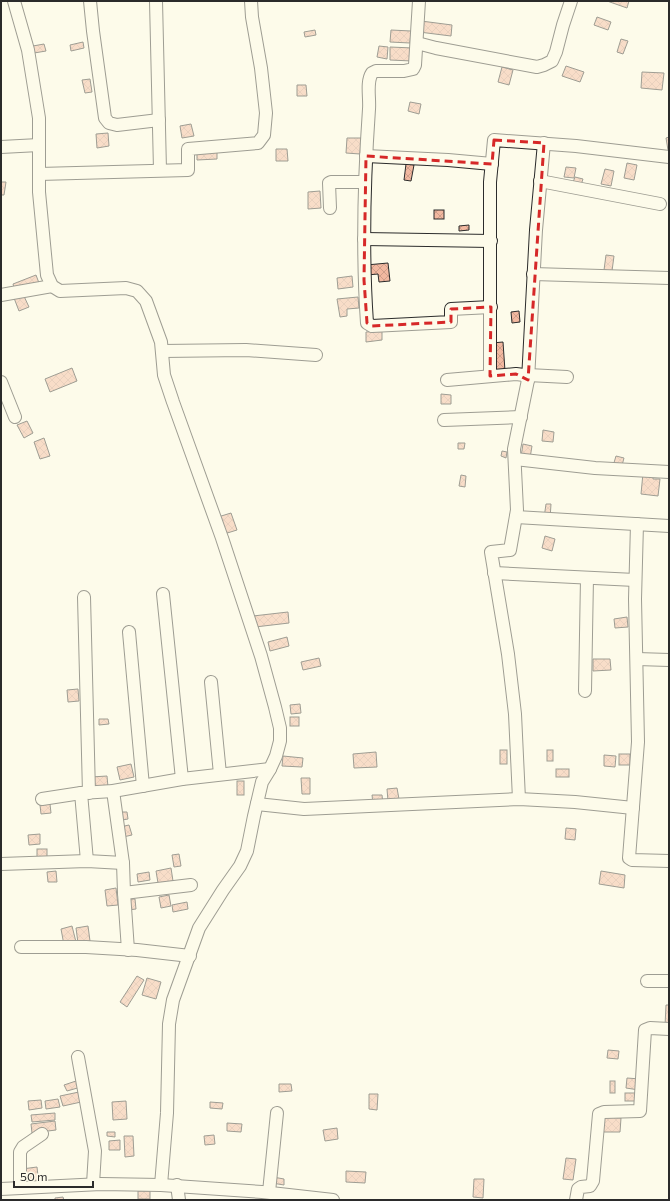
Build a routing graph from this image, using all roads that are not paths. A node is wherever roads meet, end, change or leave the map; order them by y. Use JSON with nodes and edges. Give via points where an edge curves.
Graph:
{"nodes":[{"id":1,"x":14,"y":1,"type":"edge"},
{"id":2,"x":90,"y":1,"type":"edge"},
{"id":3,"x":156,"y":1,"type":"edge"},
{"id":4,"x":251,"y":1,"type":"edge"},
{"id":5,"x":419,"y":1,"type":"edge"},
{"id":6,"x":571,"y":1,"type":"edge"},
{"id":7,"x":417,"y":43,"type":"junction"},
{"id":8,"x":159,"y":120,"type":"junction"},
{"id":9,"x":544,"y":143,"type":"junction"},
{"id":10,"x":39,"y":145,"type":"junction"},
{"id":11,"x":1,"y":147,"type":"edge"},
{"id":12,"x":366,"y":156,"type":"junction"},
{"id":13,"x":669,"y":157,"type":"edge"},
{"id":14,"x":492,"y":164,"type":"junction"},
{"id":15,"x":160,"y":170,"type":"junction"},
{"id":16,"x":39,"y":174,"type":"junction"},
{"id":17,"x":540,"y":181,"type":"junction"},
{"id":18,"x":365,"y":182,"type":"junction"},
{"id":19,"x":660,"y":204,"type":"dead end"},
{"id":20,"x":330,"y":208,"type":"dead end"},
{"id":21,"x":364,"y":239,"type":"junction"},
{"id":22,"x":491,"y":241,"type":"junction"},
{"id":23,"x":534,"y":274,"type":"junction"},
{"id":24,"x":669,"y":278,"type":"edge"},
{"id":25,"x":52,"y":286,"type":"junction"},
{"id":26,"x":1,"y":295,"type":"edge"},
{"id":27,"x":491,"y":307,"type":"junction"},
{"id":28,"x":162,"y":351,"type":"junction"},
{"id":29,"x":316,"y":355,"type":"dead end"},
{"id":30,"x":490,"y":376,"type":"junction"},
{"id":31,"x":528,"y":377,"type":"junction"},
{"id":32,"x":567,"y":377,"type":"dead end"},
{"id":33,"x":447,"y":380,"type":"dead end"},
{"id":34,"x":1,"y":382,"type":"edge"},
{"id":35,"x":15,"y":417,"type":"dead end"},
{"id":36,"x":521,"y":418,"type":"junction"},
{"id":37,"x":444,"y":420,"type":"dead end"},
{"id":38,"x":515,"y":459,"type":"junction"},
{"id":39,"x":669,"y":472,"type":"edge"},
{"id":40,"x":516,"y":517,"type":"junction"},
{"id":41,"x":637,"y":524,"type":"junction"},
{"id":42,"x":669,"y":526,"type":"edge"},
{"id":43,"x":494,"y":573,"type":"junction"},
{"id":44,"x":587,"y":578,"type":"junction"},
{"id":45,"x":635,"y":580,"type":"junction"},
{"id":46,"x":163,"y":594,"type":"dead end"},
{"id":47,"x":84,"y":597,"type":"dead end"},
{"id":48,"x":129,"y":632,"type":"dead end"},
{"id":49,"x":636,"y":659,"type":"junction"},
{"id":50,"x":669,"y":660,"type":"edge"},
{"id":51,"x":211,"y":682,"type":"dead end"},
{"id":52,"x":585,"y":691,"type":"dead end"},
{"id":53,"x":270,"y":769,"type":"junction"},
{"id":54,"x":220,"y":774,"type":"junction"},
{"id":55,"x":182,"y":779,"type":"junction"},
{"id":56,"x":143,"y":786,"type":"junction"},
{"id":57,"x":113,"y":791,"type":"junction"},
{"id":58,"x":85,"y":793,"type":"junction"},
{"id":59,"x":42,"y":799,"type":"dead end"},
{"id":60,"x":518,"y":799,"type":"junction"},
{"id":61,"x":257,"y":804,"type":"junction"},
{"id":62,"x":633,"y":808,"type":"junction"},
{"id":63,"x":87,"y":861,"type":"junction"},
{"id":64,"x":669,"y":861,"type":"edge"},
{"id":65,"x":123,"y":863,"type":"junction"},
{"id":66,"x":1,"y":864,"type":"edge"},
{"id":67,"x":191,"y":885,"type":"dead end"},
{"id":68,"x":124,"y":893,"type":"junction"},
{"id":69,"x":21,"y":947,"type":"dead end"},
{"id":70,"x":128,"y":950,"type":"junction"},
{"id":71,"x":190,"y":956,"type":"junction"},
{"id":72,"x":648,"y":981,"type":"dead end"},
{"id":73,"x":669,"y":981,"type":"edge"},
{"id":74,"x":669,"y":1029,"type":"edge"},
{"id":75,"x":78,"y":1057,"type":"dead end"},
{"id":76,"x":277,"y":1113,"type":"dead end"},
{"id":77,"x":42,"y":1134,"type":"dead end"},
{"id":78,"x":93,"y":1184,"type":"junction"},
{"id":79,"x":161,"y":1184,"type":"junction"},
{"id":80,"x":177,"y":1185,"type":"junction"},
{"id":81,"x":20,"y":1188,"type":"junction"},
{"id":82,"x":1,"y":1189,"type":"edge"},
{"id":83,"x":269,"y":1192,"type":"junction"},
{"id":84,"x":178,"y":1200,"type":"edge"},
{"id":85,"x":333,"y":1200,"type":"edge"},
{"id":86,"x":576,"y":1200,"type":"edge"}],
"edges":[{"from":1,"to":10,"type":"street","via":[[28,50],[39,118]]},
{"from":2,"to":8,"type":"street","via":[[105,118],[109,123],[117,125]]},
{"from":3,"to":8,"type":"street"},
{"from":4,"to":15,"type":"street","via":[[266,113],[264,135],[258,144],[188,149],[188,170]]},
{"from":5,"to":7,"type":"street"},
{"from":6,"to":7,"type":"street","via":[[552,61],[537,67]]},
{"from":7,"to":12,"type":"street","via":[[413,69],[376,71],[370,76]]},
{"from":8,"to":15,"type":"street"},
{"from":9,"to":13,"type":"street"},
{"from":9,"to":14,"type":"street","via":[[494,140]]},
{"from":9,"to":17,"type":"street"},
{"from":10,"to":11,"type":"street"},
{"from":10,"to":16,"type":"street"},
{"from":12,"to":14,"type":"street"},
{"from":12,"to":18,"type":"street"},
{"from":14,"to":22,"type":"street"},
{"from":15,"to":16,"type":"street"},
{"from":16,"to":25,"type":"street","via":[[44,252],[47,275]]},
{"from":17,"to":19,"type":"street"},
{"from":17,"to":23,"type":"street"},
{"from":18,"to":20,"type":"street","via":[[331,182]]},
{"from":18,"to":21,"type":"street"},
{"from":21,"to":22,"type":"street"},
{"from":21,"to":27,"type":"street","via":[[366,316],[367,323],[372,326],[451,322],[451,309]]},
{"from":22,"to":27,"type":"street"},
{"from":23,"to":24,"type":"street"},
{"from":23,"to":31,"type":"street"},
{"from":25,"to":26,"type":"street"},
{"from":25,"to":28,"type":"street","via":[[60,291],[126,288],[137,291],[146,300]]},
{"from":27,"to":30,"type":"street"},
{"from":28,"to":29,"type":"street","via":[[246,350]]},
{"from":28,"to":53,"type":"street","via":[[164,375],[172,402],[222,538],[276,707],[280,741]]},
{"from":30,"to":31,"type":"street","via":[[516,374]]},
{"from":30,"to":33,"type":"street"},
{"from":31,"to":32,"type":"street"},
{"from":31,"to":36,"type":"street"},
{"from":34,"to":35,"type":"street"},
{"from":36,"to":37,"type":"street"},
{"from":36,"to":38,"type":"street","via":[[514,449]]},
{"from":38,"to":39,"type":"street","via":[[595,468]]},
{"from":38,"to":40,"type":"street"},
{"from":40,"to":41,"type":"street"},
{"from":40,"to":43,"type":"street","via":[[510,550],[491,552]]},
{"from":41,"to":42,"type":"street"},
{"from":41,"to":45,"type":"street"},
{"from":43,"to":44,"type":"street"},
{"from":43,"to":60,"type":"street","via":[[515,714]]},
{"from":44,"to":45,"type":"street"},
{"from":44,"to":52,"type":"street"},
{"from":45,"to":49,"type":"street"},
{"from":46,"to":55,"type":"street"},
{"from":47,"to":58,"type":"street"},
{"from":48,"to":56,"type":"street"},
{"from":49,"to":50,"type":"street"},
{"from":49,"to":62,"type":"street","via":[[638,742]]},
{"from":51,"to":54,"type":"street"},
{"from":53,"to":54,"type":"street"},
{"from":53,"to":61,"type":"street","via":[[262,782]]},
{"from":54,"to":55,"type":"street"},
{"from":55,"to":56,"type":"street"},
{"from":56,"to":57,"type":"street"},
{"from":57,"to":58,"type":"street"},
{"from":57,"to":65,"type":"street"},
{"from":58,"to":59,"type":"street"},
{"from":58,"to":63,"type":"street"},
{"from":60,"to":61,"type":"street","via":[[304,809]]},
{"from":60,"to":62,"type":"street"},
{"from":61,"to":71,"type":"street","via":[[247,851],[199,928]]},
{"from":62,"to":64,"type":"street","via":[[629,858]]},
{"from":63,"to":65,"type":"street"},
{"from":63,"to":66,"type":"street"},
{"from":65,"to":68,"type":"street"},
{"from":67,"to":68,"type":"street"},
{"from":68,"to":70,"type":"street"},
{"from":69,"to":70,"type":"street"},
{"from":70,"to":71,"type":"street"},
{"from":71,"to":79,"type":"street","via":[[173,1000]]},
{"from":72,"to":73,"type":"street"},
{"from":74,"to":86,"type":"street","via":[[645,1030],[640,1111],[599,1114],[594,1181],[590,1186],[578,1189]]},
{"from":75,"to":78,"type":"street","via":[[95,1151]]},
{"from":76,"to":83,"type":"street"},
{"from":77,"to":81,"type":"street","via":[[20,1152]]},
{"from":78,"to":79,"type":"street"},
{"from":78,"to":81,"type":"street"},
{"from":79,"to":80,"type":"street"},
{"from":80,"to":83,"type":"street"},
{"from":80,"to":84,"type":"street"},
{"from":81,"to":82,"type":"street"},
{"from":83,"to":85,"type":"street"}]}
